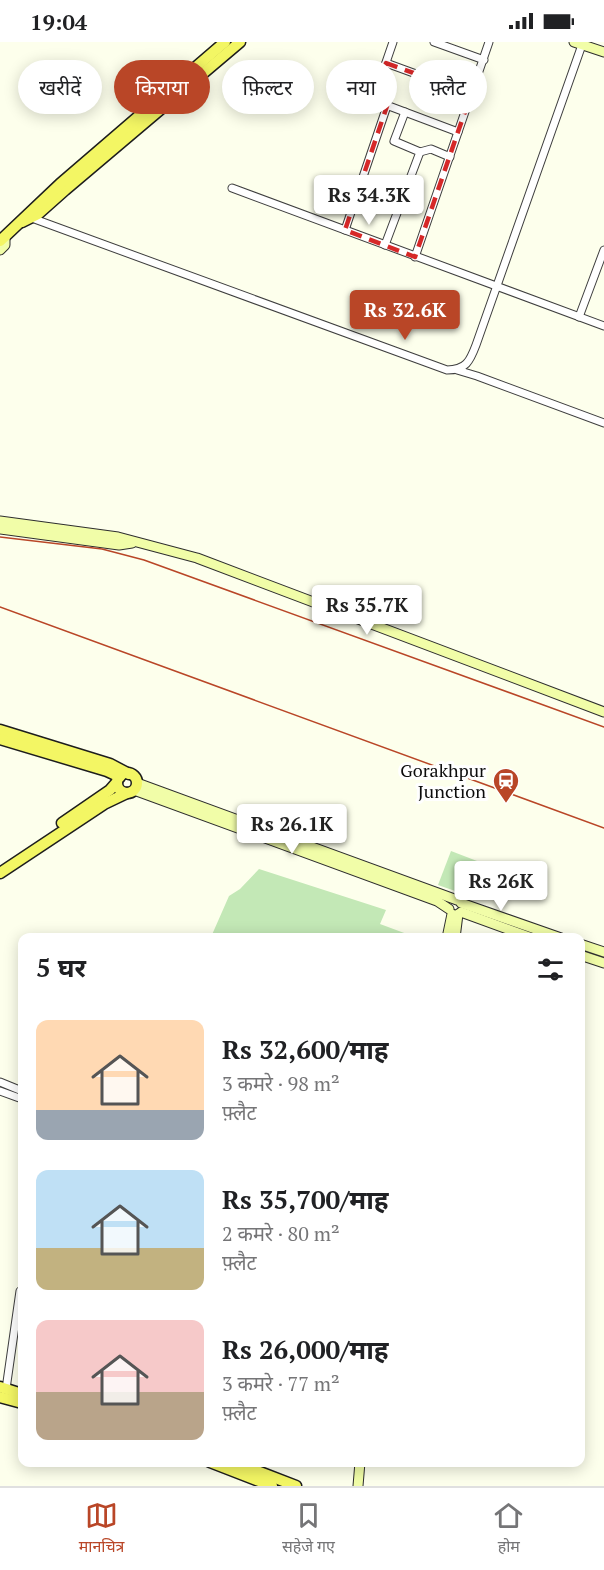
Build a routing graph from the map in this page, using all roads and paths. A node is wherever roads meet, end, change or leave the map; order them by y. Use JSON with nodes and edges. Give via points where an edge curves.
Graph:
{"nodes":[{"id":1,"x":225,"y":42,"type":"edge"},
{"id":2,"x":240,"y":42,"type":"edge"},
{"id":3,"x":393,"y":42,"type":"edge"},
{"id":4,"x":434,"y":42,"type":"edge"},
{"id":5,"x":489,"y":42,"type":"edge"},
{"id":6,"x":580,"y":43,"type":"edge"},
{"id":7,"x":604,"y":52,"type":"edge"},
{"id":8,"x":387,"y":60,"type":"edge"},
{"id":9,"x":484,"y":60,"type":"joint"},
{"id":10,"x":397,"y":109,"type":"edge"},
{"id":11,"x":405,"y":112,"type":"junction"},
{"id":12,"x":384,"y":114,"type":"edge"},
{"id":13,"x":464,"y":114,"type":"edge"},
{"id":14,"x":458,"y":132,"type":"junction"},
{"id":15,"x":420,"y":152,"type":"junction"},
{"id":16,"x":450,"y":157,"type":"junction"},
{"id":17,"x":232,"y":188,"type":"dead end"},
{"id":18,"x":27,"y":218,"type":"junction"},
{"id":19,"x":345,"y":230,"type":"junction"},
{"id":20,"x":2,"y":239,"type":"edge"},
{"id":21,"x":384,"y":245,"type":"junction"},
{"id":22,"x":0,"y":250,"type":"edge"},
{"id":23,"x":604,"y":250,"type":"edge"},
{"id":24,"x":415,"y":257,"type":"junction"},
{"id":25,"x":496,"y":287,"type":"junction"},
{"id":26,"x":579,"y":317,"type":"junction"},
{"id":27,"x":604,"y":326,"type":"edge"},
{"id":28,"x":457,"y":370,"type":"junction"},
{"id":29,"x":604,"y":423,"type":"edge"},
{"id":30,"x":0,"y":521,"type":"edge"},
{"id":31,"x":0,"y":529,"type":"edge"},
{"id":32,"x":135,"y":543,"type":"junction"},
{"id":33,"x":604,"y":712,"type":"edge"},
{"id":34,"x":0,"y":730,"type":"edge"},
{"id":35,"x":0,"y":739,"type":"edge"},
{"id":36,"x":122,"y":778,"type":"junction"},
{"id":37,"x":132,"y":789,"type":"junction"},
{"id":38,"x":0,"y":866,"type":"edge"},
{"id":39,"x":0,"y":873,"type":"edge"},
{"id":40,"x":456,"y":909,"type":"junction"},
{"id":41,"x":449,"y":933,"type":"edge"},
{"id":42,"x":455,"y":933,"type":"edge"},
{"id":43,"x":519,"y":933,"type":"edge"},
{"id":44,"x":543,"y":933,"type":"edge"},
{"id":45,"x":585,"y":946,"type":"edge"},
{"id":46,"x":604,"y":952,"type":"edge"},
{"id":47,"x":585,"y":957,"type":"edge"},
{"id":48,"x":604,"y":963,"type":"edge"},
{"id":49,"x":0,"y":1082,"type":"edge"},
{"id":50,"x":18,"y":1089,"type":"edge"},
{"id":51,"x":0,"y":1090,"type":"edge"},
{"id":52,"x":18,"y":1097,"type":"edge"},
{"id":53,"x":18,"y":1303,"type":"edge"},
{"id":54,"x":2,"y":1391,"type":"edge"},
{"id":55,"x":18,"y":1393,"type":"edge"},
{"id":56,"x":18,"y":1401,"type":"edge"},
{"id":57,"x":223,"y":1467,"type":"edge"},
{"id":58,"x":247,"y":1467,"type":"edge"},
{"id":59,"x":360,"y":1467,"type":"edge"},
{"id":60,"x":365,"y":1467,"type":"edge"},
{"id":61,"x":272,"y":1486,"type":"edge"},
{"id":62,"x":296,"y":1486,"type":"edge"},
{"id":63,"x":358,"y":1486,"type":"edge"},
{"id":64,"x":363,"y":1486,"type":"edge"}],
"edges":[{"from":1,"to":18,"type":"main road"},
{"from":2,"to":18,"type":"main road"},
{"from":3,"to":8,"type":"street"},
{"from":4,"to":9,"type":"street"},
{"from":5,"to":9,"type":"street"},
{"from":6,"to":7,"type":"street"},
{"from":6,"to":25,"type":"street"},
{"from":10,"to":11,"type":"street"},
{"from":11,"to":14,"type":"street"},
{"from":11,"to":15,"type":"street","via":[[394,141]]},
{"from":12,"to":19,"type":"street"},
{"from":13,"to":14,"type":"street"},
{"from":14,"to":16,"type":"street"},
{"from":15,"to":16,"type":"street","via":[[431,149]]},
{"from":15,"to":21,"type":"street"},
{"from":16,"to":24,"type":"street"},
{"from":17,"to":19,"type":"street"},
{"from":18,"to":20,"type":"main road"},
{"from":18,"to":28,"type":"street","via":[[447,370]]},
{"from":19,"to":21,"type":"street"},
{"from":20,"to":22,"type":"street","via":[[5,245]]},
{"from":21,"to":24,"type":"street"},
{"from":23,"to":26,"type":"street"},
{"from":24,"to":25,"type":"street"},
{"from":25,"to":26,"type":"street"},
{"from":25,"to":28,"type":"street","via":[[470,362]]},
{"from":26,"to":27,"type":"street"},
{"from":28,"to":29,"type":"street"},
{"from":30,"to":32,"type":"street","via":[[118,537]]},
{"from":31,"to":32,"type":"street","via":[[119,545]]},
{"from":32,"to":33,"type":"street","via":[[244,574]]},
{"from":34,"to":36,"type":"main road","via":[[110,764]]},
{"from":35,"to":36,"type":"main road"},
{"from":36,"to":37,"type":"main road","via":[[133,776]]},
{"from":36,"to":37,"type":"main road","via":[[122,792]]},
{"from":36,"to":38,"type":"main road"},
{"from":37,"to":39,"type":"main road"},
{"from":37,"to":40,"type":"street"},
{"from":40,"to":41,"type":"street"},
{"from":40,"to":42,"type":"street"},
{"from":40,"to":43,"type":"street"},
{"from":40,"to":44,"type":"street"},
{"from":45,"to":46,"type":"street"},
{"from":47,"to":48,"type":"street"},
{"from":49,"to":50,"type":"street"},
{"from":51,"to":52,"type":"street"},
{"from":53,"to":54,"type":"street"},
{"from":54,"to":55,"type":"main road"},
{"from":54,"to":56,"type":"main road"},
{"from":57,"to":61,"type":"main road"},
{"from":58,"to":62,"type":"main road"},
{"from":59,"to":63,"type":"street"},
{"from":60,"to":64,"type":"street"}]}
